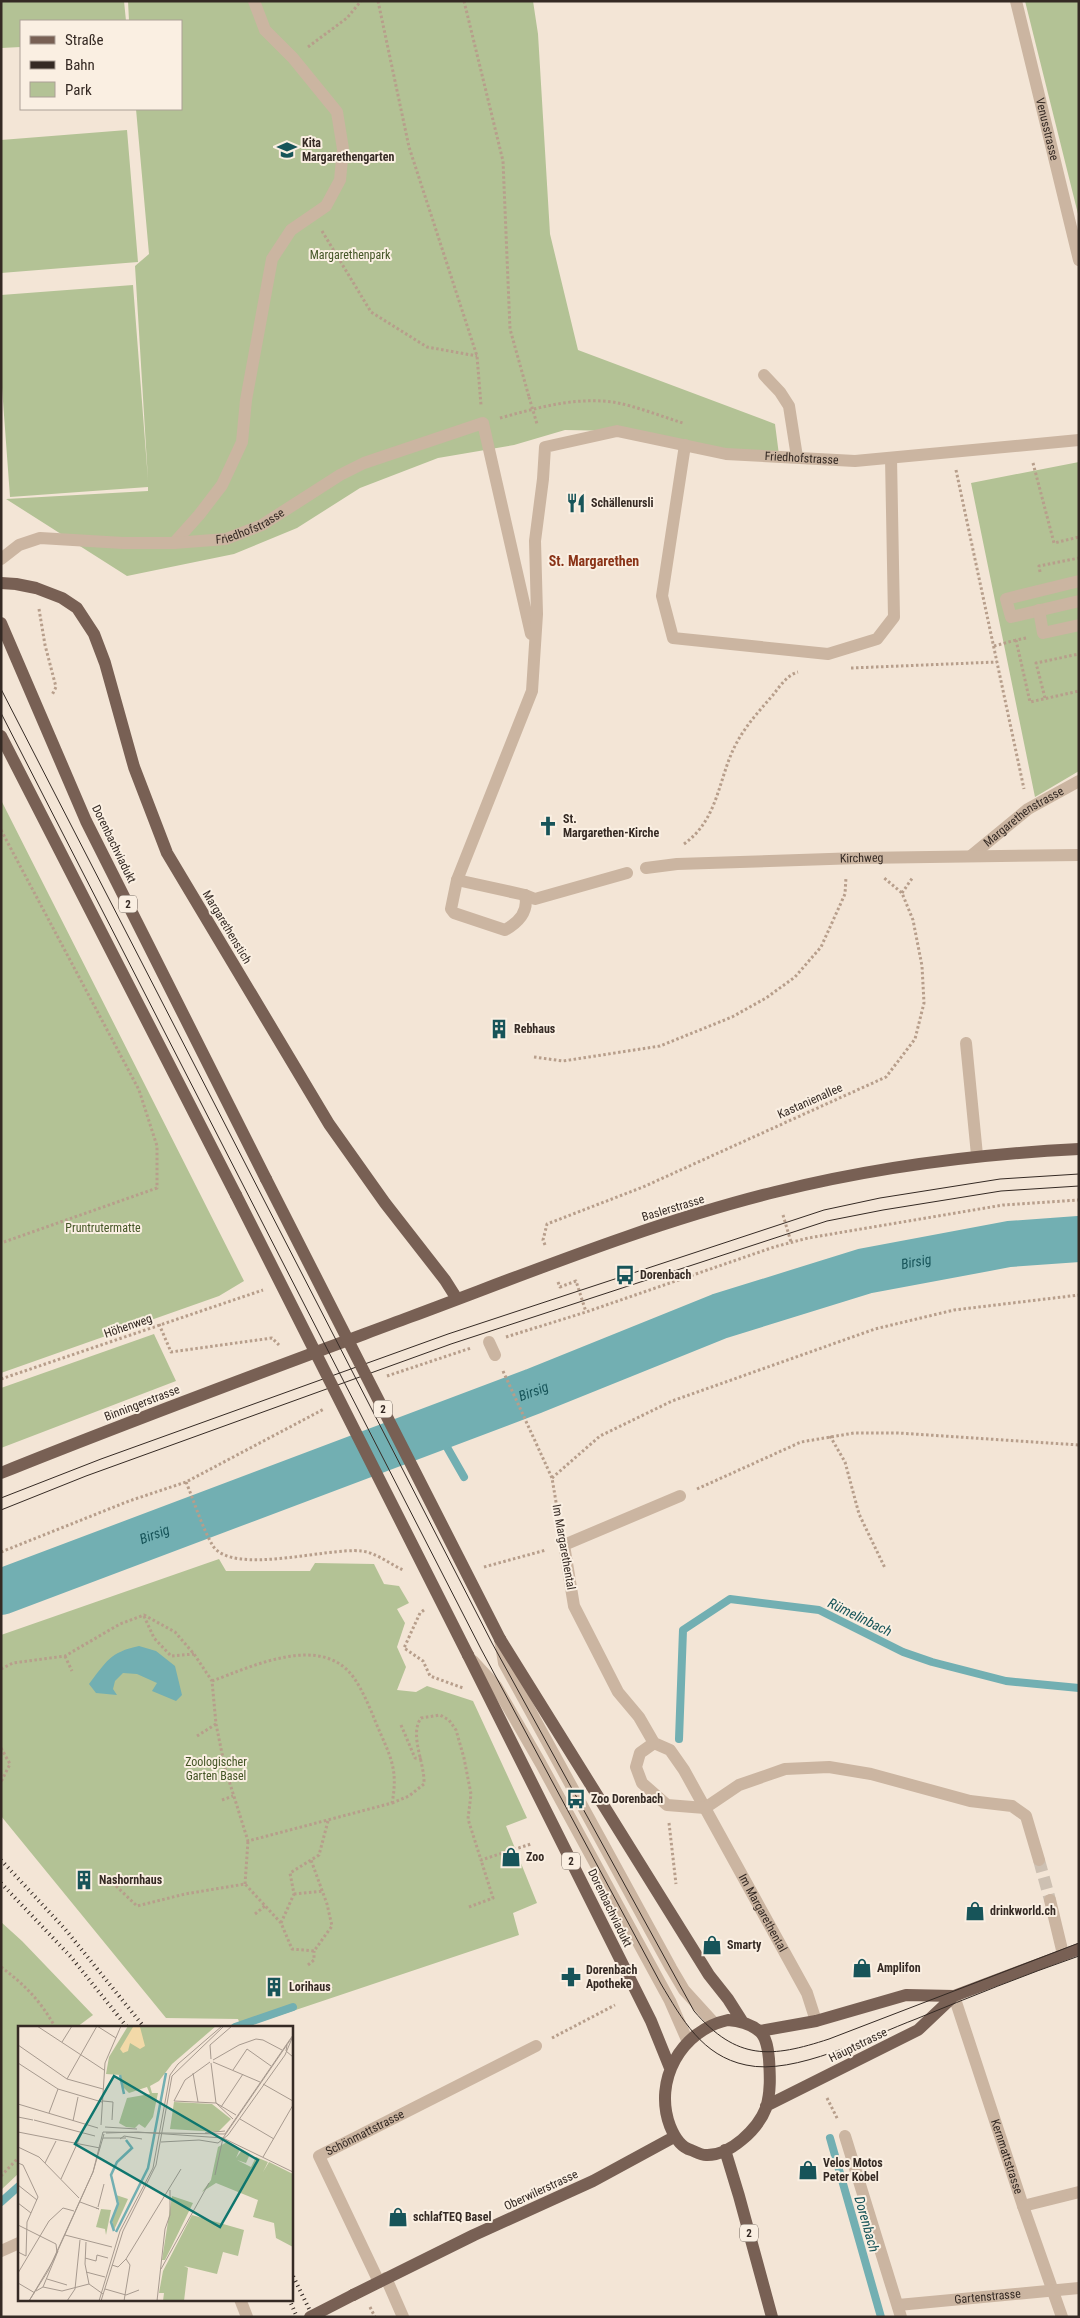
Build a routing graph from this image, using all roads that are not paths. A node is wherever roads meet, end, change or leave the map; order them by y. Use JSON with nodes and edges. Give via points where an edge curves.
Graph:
{"nodes":[{"id":1,"x":254,"y":1,"type":"edge"},
{"id":2,"x":1016,"y":1,"type":"edge"},
{"id":3,"x":1079,"y":260,"type":"edge"},
{"id":4,"x":764,"y":375,"type":"dead end"},
{"id":5,"x":1079,"y":440,"type":"edge"},
{"id":6,"x":685,"y":445,"type":"junction"},
{"id":7,"x":797,"y":456,"type":"junction"},
{"id":8,"x":891,"y":458,"type":"junction"},
{"id":9,"x":174,"y":543,"type":"junction"},
{"id":10,"x":1,"y":559,"type":"edge"},
{"id":11,"x":1079,"y":581,"type":"edge"},
{"id":12,"x":1,"y":583,"type":"edge"},
{"id":13,"x":1079,"y":601,"type":"edge"},
{"id":14,"x":1039,"y":610,"type":"junction"},
{"id":15,"x":1,"y":623,"type":"edge"},
{"id":16,"x":1079,"y":625,"type":"edge"},
{"id":17,"x":535,"y":649,"type":"junction"},
{"id":18,"x":1,"y":736,"type":"edge"},
{"id":19,"x":1079,"y":781,"type":"edge"},
{"id":20,"x":1079,"y":855,"type":"edge"},
{"id":21,"x":971,"y":856,"type":"junction"},
{"id":22,"x":646,"y":868,"type":"dead end"},
{"id":23,"x":627,"y":874,"type":"dead end"},
{"id":24,"x":457,"y":880,"type":"junction"},
{"id":25,"x":525,"y":895,"type":"junction"},
{"id":26,"x":966,"y":1043,"type":"dead end"},
{"id":27,"x":1079,"y":1149,"type":"edge"},
{"id":28,"x":977,"y":1155,"type":"junction"},
{"id":29,"x":457,"y":1299,"type":"junction"},
{"id":30,"x":489,"y":1342,"type":"road end"},
{"id":31,"x":495,"y":1354,"type":"road end"},
{"id":32,"x":293,"y":1360,"type":"joint"},
{"id":33,"x":1,"y":1473,"type":"edge"},
{"id":34,"x":680,"y":1496,"type":"road end"},
{"id":35,"x":500,"y":1639,"type":"junction"},
{"id":36,"x":468,"y":1656,"type":"junction"},
{"id":37,"x":654,"y":1743,"type":"junction"},
{"id":38,"x":705,"y":1808,"type":"junction"},
{"id":39,"x":1039,"y":1860,"type":"tunnel mouth"},
{"id":40,"x":1050,"y":1900,"type":"tunnel mouth"},
{"id":41,"x":1079,"y":1949,"type":"edge"},
{"id":42,"x":1063,"y":1954,"type":"junction"},
{"id":43,"x":954,"y":1996,"type":"junction"},
{"id":44,"x":742,"y":2021,"type":"junction"},
{"id":45,"x":816,"y":2021,"type":"junction"},
{"id":46,"x":714,"y":2023,"type":"junction"},
{"id":47,"x":760,"y":2031,"type":"junction"},
{"id":48,"x":688,"y":2042,"type":"junction"},
{"id":49,"x":536,"y":2046,"type":"road end"},
{"id":50,"x":670,"y":2068,"type":"junction"},
{"id":51,"x":766,"y":2106,"type":"junction"},
{"id":52,"x":845,"y":2136,"type":"road end"},
{"id":53,"x":674,"y":2137,"type":"junction"},
{"id":54,"x":725,"y":2150,"type":"junction"},
{"id":55,"x":1079,"y":2192,"type":"edge"},
{"id":56,"x":1023,"y":2206,"type":"junction"},
{"id":57,"x":18,"y":2243,"type":"edge"},
{"id":58,"x":1,"y":2251,"type":"edge"},
{"id":59,"x":383,"y":2280,"type":"junction"},
{"id":60,"x":1079,"y":2288,"type":"edge"},
{"id":61,"x":1051,"y":2290,"type":"junction"},
{"id":62,"x":240,"y":2300,"type":"edge"},
{"id":63,"x":899,"y":2311,"type":"edge"},
{"id":64,"x":247,"y":2317,"type":"edge"},
{"id":65,"x":310,"y":2317,"type":"edge"},
{"id":66,"x":403,"y":2317,"type":"edge"},
{"id":67,"x":772,"y":2317,"type":"edge"},
{"id":68,"x":1062,"y":2317,"type":"edge"}],
"edges":[{"from":1,"to":9,"type":"street","via":[[265,30],[293,58],[337,112],[343,149],[340,180],[326,206],[291,230],[272,259],[242,442],[222,485]]},
{"from":2,"to":3,"type":"street","name":"Venusstrasse"},
{"from":4,"to":7,"type":"street","via":[[789,406]]},
{"from":5,"to":8,"type":"street","name":"Friedhofstrasse"},
{"from":6,"to":7,"type":"street","name":"Friedhofstrasse","via":[[726,454]]},
{"from":6,"to":8,"type":"street","via":[[662,596],[673,638],[828,654],[877,639],[894,617]]},
{"from":6,"to":17,"type":"street","name":"Friedhofstrasse","via":[[617,431],[545,447],[535,541]]},
{"from":7,"to":8,"type":"street","name":"Friedhofstrasse","via":[[855,461]]},
{"from":9,"to":10,"type":"street","name":"Friedhofstrasse","via":[[40,538],[19,545]]},
{"from":9,"to":17,"type":"street","name":"Friedhofstrasse","via":[[226,539],[262,524],[364,463],[482,423]]},
{"from":11,"to":14,"type":"street","via":[[1006,598],[1011,617]]},
{"from":12,"to":29,"type":"main road","name":"Margarethenstich","via":[[36,588],[62,598],[77,608],[94,634],[134,767],[167,853],[329,1124]]},
{"from":13,"to":14,"type":"street"},
{"from":14,"to":16,"type":"street","via":[[1043,633]]},
{"from":15,"to":35,"type":"main road","name":"Dorenbachviadukt","number":"2","bridge":true,"via":[[86,821]]},
{"from":17,"to":24,"type":"street","via":[[532,690]]},
{"from":18,"to":36,"type":"main road","number":"2","bridge":true},
{"from":19,"to":21,"type":"street","name":"Margarethenstrasse","via":[[1028,809]]},
{"from":20,"to":21,"type":"street","name":"Kirchweg"},
{"from":21,"to":22,"type":"street","name":"Kirchweg","via":[[676,864]]},
{"from":23,"to":25,"type":"street","via":[[535,899]]},
{"from":24,"to":25,"type":"street"},
{"from":24,"to":25,"type":"street","via":[[451,909],[454,913],[505,930],[521,919],[527,906]]},
{"from":26,"to":28,"type":"street"},
{"from":27,"to":28,"type":"main road","name":"Baslerstrasse"},
{"from":28,"to":29,"type":"main road","name":"Baslerstrasse","via":[[873,1171],[775,1192],[656,1227]]},
{"from":29,"to":32,"type":"main road","name":"Baslerstrasse"},
{"from":30,"to":31,"type":"street"},
{"from":32,"to":33,"type":"main road","name":"Binningerstrasse"},
{"from":34,"to":37,"type":"street","name":"Im Margarethental","via":[[564,1545],[574,1606],[618,1692],[639,1717]]},
{"from":35,"to":44,"type":"main road","number":"2","via":[[709,1975]]},
{"from":35,"to":46,"type":"street","via":[[504,1663],[667,1960],[684,1990]]},
{"from":36,"to":48,"type":"street","via":[[496,1686],[536,1755],[670,2001]]},
{"from":36,"to":50,"type":"main road","name":"Dorenbachviadukt","number":"2","via":[[651,2021]]},
{"from":37,"to":38,"type":"street","name":"Im Margarethental","via":[[670,1750]]},
{"from":37,"to":38,"type":"street","via":[[640,1754],[636,1767],[642,1783],[667,1805]]},
{"from":38,"to":39,"type":"street","via":[[739,1785],[785,1769],[829,1767],[871,1774],[970,1801],[1012,1806],[1026,1816]]},
{"from":38,"to":45,"type":"street","name":"Im Margarethental","via":[[807,1993]]},
{"from":40,"to":42,"type":"street"},
{"from":41,"to":42,"type":"main road","name":"Hauptstrasse"},
{"from":42,"to":43,"type":"main road","name":"Hauptstrasse"},
{"from":43,"to":45,"type":"main road","name":"Hauptstrasse","via":[[906,1995]]},
{"from":43,"to":51,"type":"main road","name":"Hauptstrasse","via":[[918,2030]]},
{"from":43,"to":56,"type":"street","name":"Kernmattstrasse"},
{"from":44,"to":46,"type":"main road"},
{"from":44,"to":47,"type":"main road"},
{"from":45,"to":47,"type":"main road","name":"Hauptstrasse"},
{"from":46,"to":48,"type":"main road"},
{"from":47,"to":51,"type":"main road","via":[[767,2045],[770,2068]]},
{"from":48,"to":50,"type":"main road"},
{"from":49,"to":59,"type":"street","name":"Schönmattstrasse","via":[[319,2156]]},
{"from":50,"to":53,"type":"main road","via":[[664,2106]]},
{"from":51,"to":54,"type":"main road","via":[[754,2129]]},
{"from":52,"to":63,"type":"street"},
{"from":53,"to":54,"type":"main road","via":[[686,2149],[706,2155]]},
{"from":53,"to":59,"type":"main road","name":"Oberwilerstrasse","via":[[593,2181]]},
{"from":54,"to":67,"type":"main road","number":"2"},
{"from":55,"to":56,"type":"street"},
{"from":56,"to":61,"type":"street","name":"Kernmattstrasse"},
{"from":57,"to":58,"type":"street"},
{"from":59,"to":65,"type":"main road","name":"Oberwilerstrasse","bridge":true},
{"from":59,"to":66,"type":"street"},
{"from":60,"to":61,"type":"street","name":"Gartenstrasse"},
{"from":61,"to":63,"type":"street","name":"Gartenstrasse"},
{"from":61,"to":68,"type":"street","name":"Kernmattstrasse"},
{"from":62,"to":64,"type":"street"}]}
